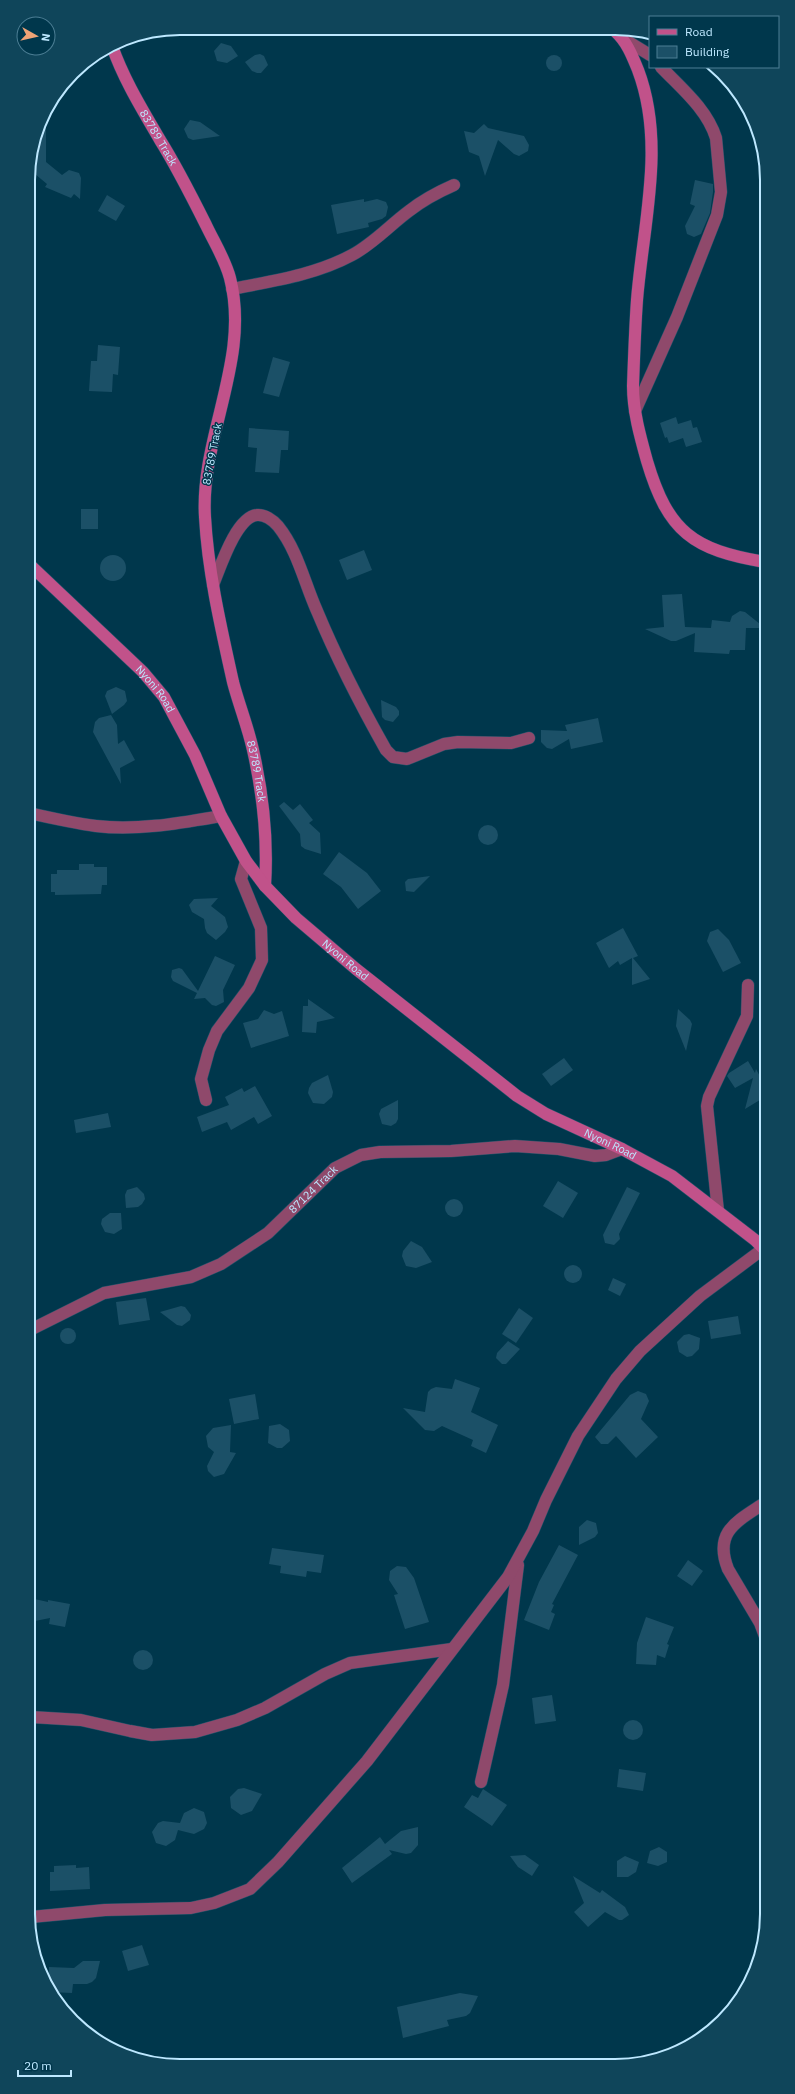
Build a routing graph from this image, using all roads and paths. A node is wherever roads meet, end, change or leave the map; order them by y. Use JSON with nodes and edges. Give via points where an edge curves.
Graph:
{"nodes":[{"id":1,"x":619,"y":35,"type":"edge"},
{"id":2,"x":114,"y":51,"type":"edge"},
{"id":3,"x":649,"y":54,"type":"edge"},
{"id":4,"x":662,"y":68,"type":"edge"},
{"id":5,"x":454,"y":185,"type":"dead end"},
{"id":6,"x":232,"y":289,"type":"junction"},
{"id":7,"x":635,"y":411,"type":"junction"},
{"id":8,"x":760,"y":561,"type":"edge"},
{"id":9,"x":35,"y":570,"type":"edge"},
{"id":10,"x":213,"y":585,"type":"junction"},
{"id":11,"x":529,"y":738,"type":"dead end"},
{"id":12,"x":35,"y":814,"type":"edge"},
{"id":13,"x":221,"y":816,"type":"junction"},
{"id":14,"x":246,"y":861,"type":"junction"},
{"id":15,"x":265,"y":886,"type":"junction"},
{"id":16,"x":748,"y":985,"type":"dead end"},
{"id":17,"x":206,"y":1100,"type":"dead end"},
{"id":18,"x":622,"y":1149,"type":"junction"},
{"id":19,"x":718,"y":1211,"type":"junction"},
{"id":20,"x":760,"y":1246,"type":"edge"},
{"id":21,"x":760,"y":1254,"type":"edge"},
{"id":22,"x":35,"y":1327,"type":"edge"},
{"id":23,"x":760,"y":1507,"type":"edge"},
{"id":24,"x":518,"y":1562,"type":"junction"},
{"id":25,"x":760,"y":1623,"type":"edge"},
{"id":26,"x":452,"y":1649,"type":"junction"},
{"id":27,"x":35,"y":1717,"type":"edge"},
{"id":28,"x":481,"y":1782,"type":"dead end"},
{"id":29,"x":35,"y":1917,"type":"edge"}],
"edges":[{"from":1,"to":3,"type":"street"},
{"from":1,"to":7,"type":"street","via":[[632,54],[641,78],[648,107],[651,143],[652,172],[637,300],[633,387]]},
{"from":2,"to":6,"type":"street","name":"83789 Track","via":[[121,71],[162,142],[221,256]]},
{"from":4,"to":7,"type":"street","via":[[701,110],[713,129],[721,192],[711,232],[672,330]]},
{"from":5,"to":6,"type":"street","via":[[424,200],[381,236],[326,268]]},
{"from":6,"to":10,"type":"street","name":"83789 Track","via":[[235,332],[232,358],[204,500]]},
{"from":7,"to":8,"type":"street","via":[[653,480],[670,516],[694,540],[716,550]]},
{"from":9,"to":13,"type":"street","name":"Nyoni Road","via":[[143,672],[164,697],[195,754]]},
{"from":10,"to":11,"type":"street","via":[[235,535],[249,518],[262,515],[278,526],[299,563],[312,601],[355,696],[386,750],[393,757],[407,759],[431,748],[451,743],[511,743]]},
{"from":10,"to":15,"type":"street","name":"83789 Track","via":[[259,783],[267,840]]},
{"from":12,"to":13,"type":"street","via":[[97,826],[120,827],[169,824]]},
{"from":13,"to":14,"type":"street","name":"Nyoni Road"},
{"from":14,"to":15,"type":"street","name":"Nyoni Road"},
{"from":14,"to":17,"type":"street","via":[[241,879],[261,928],[262,960],[249,988],[217,1031],[208,1050],[202,1079]]},
{"from":15,"to":18,"type":"street","name":"Nyoni Road","via":[[296,918],[356,969],[517,1096],[546,1114]]},
{"from":16,"to":19,"type":"street","via":[[747,1016],[707,1106]]},
{"from":18,"to":19,"type":"street","name":"Nyoni Road","via":[[672,1176]]},
{"from":18,"to":22,"type":"street","name":"87124 Track","via":[[596,1156],[559,1149],[515,1146],[450,1151],[380,1152],[361,1156],[335,1168],[268,1233],[221,1264],[191,1277],[104,1292]]},
{"from":19,"to":20,"type":"street","name":"Nyoni Road"},
{"from":21,"to":24,"type":"street","via":[[700,1296],[616,1378],[578,1436]]},
{"from":23,"to":25,"type":"street","via":[[729,1530],[723,1543],[728,1569]]},
{"from":24,"to":26,"type":"street"},
{"from":24,"to":28,"type":"street","via":[[503,1685]]},
{"from":26,"to":27,"type":"street","via":[[350,1663],[265,1708],[237,1720],[195,1732],[152,1735],[81,1720]]},
{"from":26,"to":29,"type":"street","via":[[368,1761],[278,1862],[250,1889],[214,1903],[191,1908],[105,1910]]}]}
